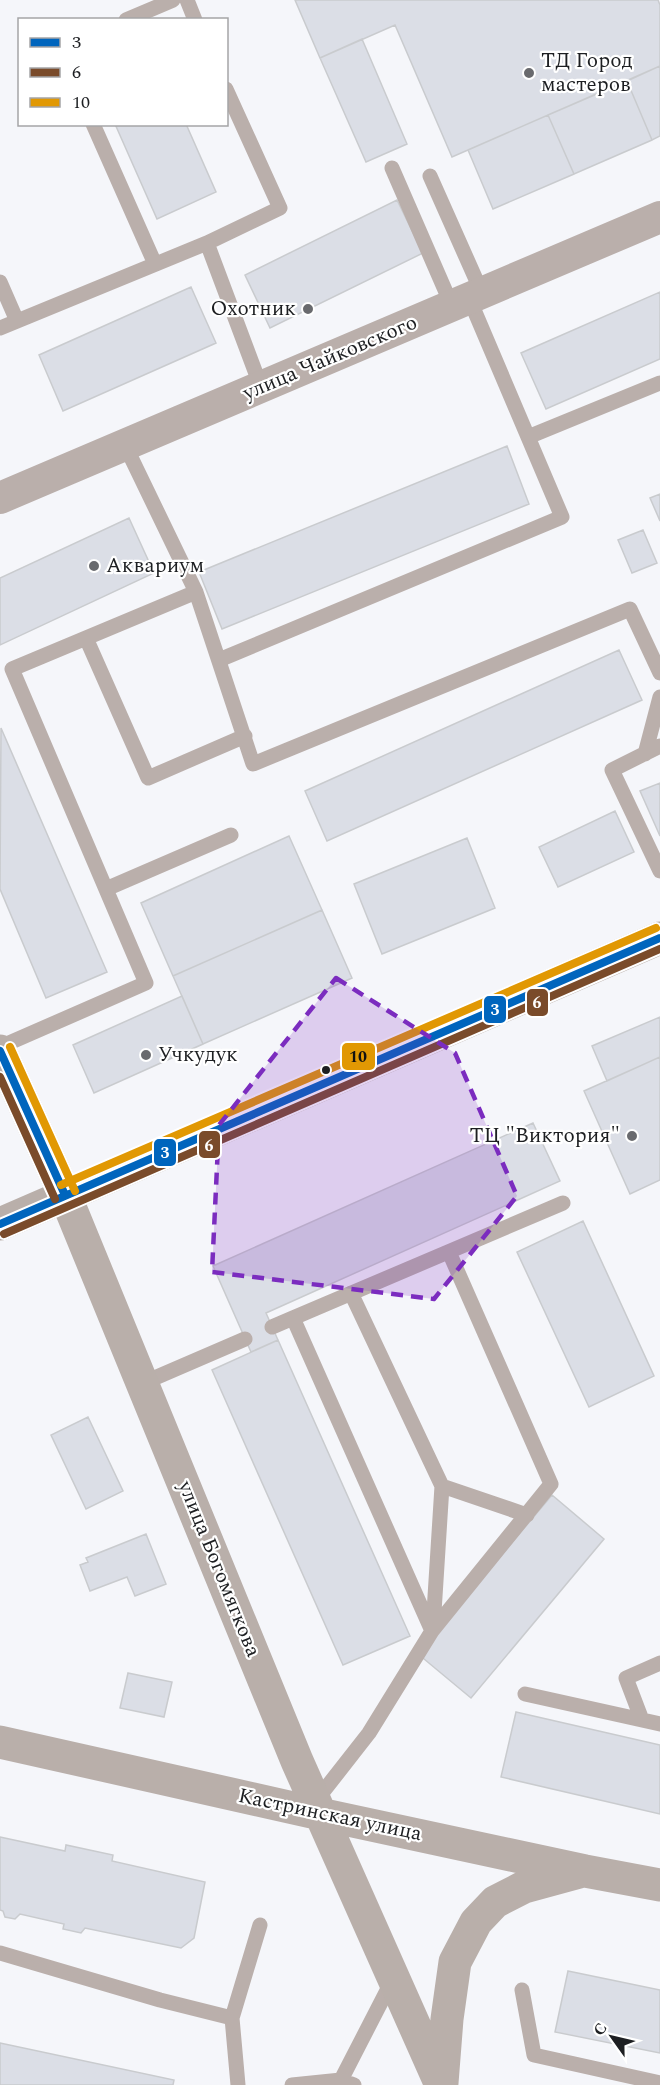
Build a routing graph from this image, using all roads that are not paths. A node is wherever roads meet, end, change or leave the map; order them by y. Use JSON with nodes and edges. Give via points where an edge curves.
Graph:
{"nodes":[{"id":1,"x":173,"y":0,"type":"edge"},
{"id":2,"x":187,"y":0,"type":"edge"},
{"id":3,"x":131,"y":18,"type":"edge"},
{"id":4,"x":194,"y":18,"type":"edge"},
{"id":5,"x":228,"y":93,"type":"edge"},
{"id":6,"x":94,"y":126,"type":"edge"},
{"id":7,"x":392,"y":168,"type":"dead end"},
{"id":8,"x":430,"y":176,"type":"dead end"},
{"id":9,"x":660,"y":217,"type":"edge"},
{"id":10,"x":207,"y":243,"type":"junction"},
{"id":11,"x":155,"y":264,"type":"junction"},
{"id":12,"x":0,"y":282,"type":"edge"},
{"id":13,"x":468,"y":299,"type":"junction"},
{"id":14,"x":17,"y":321,"type":"junction"},
{"id":15,"x":0,"y":328,"type":"edge"},
{"id":16,"x":660,"y":383,"type":"edge"},
{"id":17,"x":261,"y":387,"type":"junction"},
{"id":18,"x":528,"y":437,"type":"junction"},
{"id":19,"x":124,"y":445,"type":"junction"},
{"id":20,"x":0,"y":498,"type":"edge"},
{"id":21,"x":196,"y":592,"type":"junction"},
{"id":22,"x":86,"y":639,"type":"junction"},
{"id":23,"x":219,"y":660,"type":"junction"},
{"id":24,"x":660,"y":673,"type":"edge"},
{"id":25,"x":660,"y":697,"type":"edge"},
{"id":26,"x":245,"y":736,"type":"junction"},
{"id":27,"x":660,"y":746,"type":"edge"},
{"id":28,"x":645,"y":754,"type":"junction"},
{"id":29,"x":231,"y":836,"type":"dead end"},
{"id":30,"x":660,"y":871,"type":"edge"},
{"id":31,"x":106,"y":889,"type":"junction"},
{"id":32,"x":659,"y":940,"type":"edge"},
{"id":33,"x":0,"y":1049,"type":"edge"},
{"id":34,"x":65,"y":1195,"type":"junction"},
{"id":35,"x":563,"y":1203,"type":"dead end"},
{"id":36,"x":0,"y":1224,"type":"edge"},
{"id":37,"x":449,"y":1252,"type":"junction"},
{"id":38,"x":351,"y":1293,"type":"junction"},
{"id":39,"x":293,"y":1318,"type":"junction"},
{"id":40,"x":272,"y":1327,"type":"dead end"},
{"id":41,"x":245,"y":1339,"type":"dead end"},
{"id":42,"x":143,"y":1383,"type":"junction"},
{"id":43,"x":442,"y":1486,"type":"junction"},
{"id":44,"x":527,"y":1515,"type":"junction"},
{"id":45,"x":432,"y":1631,"type":"junction"},
{"id":46,"x":660,"y":1663,"type":"edge"},
{"id":47,"x":525,"y":1694,"type":"dead end"},
{"id":48,"x":642,"y":1720,"type":"junction"},
{"id":49,"x":660,"y":1724,"type":"edge"},
{"id":50,"x":0,"y":1743,"type":"edge"},
{"id":51,"x":317,"y":1808,"type":"junction"},
{"id":52,"x":585,"y":1871,"type":"junction"},
{"id":53,"x":660,"y":1885,"type":"edge"},
{"id":54,"x":260,"y":1925,"type":"dead end"},
{"id":55,"x":0,"y":1953,"type":"edge"},
{"id":56,"x":394,"y":1978,"type":"junction"},
{"id":57,"x":522,"y":1990,"type":"dead end"},
{"id":58,"x":232,"y":2018,"type":"junction"},
{"id":59,"x":347,"y":2083,"type":"edge"},
{"id":60,"x":657,"y":2083,"type":"edge"},
{"id":61,"x":238,"y":2085,"type":"edge"},
{"id":62,"x":292,"y":2085,"type":"edge"},
{"id":63,"x":442,"y":2085,"type":"edge"}],
"edges":[{"from":1,"to":3,"type":"lane"},
{"from":2,"to":4,"type":"lane"},
{"from":5,"to":10,"type":"lane","via":[[280,208]]},
{"from":6,"to":11,"type":"lane"},
{"from":7,"to":13,"type":"lane"},
{"from":8,"to":13,"type":"lane"},
{"from":9,"to":13,"type":"street","name":"улица Чайковского"},
{"from":10,"to":11,"type":"lane"},
{"from":10,"to":17,"type":"lane"},
{"from":11,"to":14,"type":"lane"},
{"from":12,"to":14,"type":"lane"},
{"from":13,"to":17,"type":"street","name":"улица Чайковского"},
{"from":13,"to":18,"type":"lane"},
{"from":14,"to":15,"type":"lane"},
{"from":16,"to":18,"type":"lane"},
{"from":17,"to":19,"type":"street","name":"улица Чайковского"},
{"from":18,"to":23,"type":"lane","via":[[562,517]]},
{"from":19,"to":20,"type":"street","name":"улица Чайковского"},
{"from":19,"to":21,"type":"lane"},
{"from":21,"to":22,"type":"lane"},
{"from":21,"to":23,"type":"lane"},
{"from":22,"to":26,"type":"lane","via":[[148,778]]},
{"from":22,"to":31,"type":"lane","via":[[12,669]]},
{"from":23,"to":26,"type":"lane"},
{"from":24,"to":26,"type":"lane","via":[[630,609],[253,764]]},
{"from":25,"to":28,"type":"lane"},
{"from":27,"to":28,"type":"lane"},
{"from":28,"to":30,"type":"lane","via":[[612,770]]},
{"from":29,"to":31,"type":"lane"},
{"from":31,"to":33,"type":"lane","via":[[146,982]]},
{"from":32,"to":34,"type":"main road"},
{"from":33,"to":34,"type":"main road","name":"улица Богомягкова"},
{"from":34,"to":36,"type":"main road"},
{"from":34,"to":42,"type":"main road","name":"улица Богомягкова"},
{"from":35,"to":37,"type":"lane"},
{"from":37,"to":38,"type":"lane"},
{"from":37,"to":44,"type":"lane","via":[[551,1484]]},
{"from":38,"to":39,"type":"lane"},
{"from":38,"to":43,"type":"lane"},
{"from":39,"to":40,"type":"lane"},
{"from":39,"to":45,"type":"lane"},
{"from":41,"to":42,"type":"lane"},
{"from":42,"to":51,"type":"main road","name":"улица Богомягкова"},
{"from":43,"to":44,"type":"lane"},
{"from":43,"to":45,"type":"lane"},
{"from":44,"to":45,"type":"lane"},
{"from":45,"to":51,"type":"lane"},
{"from":46,"to":48,"type":"lane","via":[[626,1678]]},
{"from":47,"to":48,"type":"lane"},
{"from":48,"to":49,"type":"lane"},
{"from":50,"to":51,"type":"main road","name":"Кастринская улица"},
{"from":51,"to":52,"type":"main road","name":"Кастринская улица"},
{"from":51,"to":56,"type":"main road","name":"улица Богомягкова"},
{"from":52,"to":53,"type":"main road","name":"Кастринская улица"},
{"from":52,"to":63,"type":"main road","via":[[524,1887],[495,1902],[476,1922],[455,1962]]},
{"from":54,"to":58,"type":"lane"},
{"from":55,"to":58,"type":"lane"},
{"from":56,"to":59,"type":"lane"},
{"from":56,"to":63,"type":"main road","name":"улица Богомягкова"},
{"from":57,"to":60,"type":"lane","via":[[534,2055]]},
{"from":58,"to":61,"type":"lane"},
{"from":59,"to":62,"type":"lane"}]}
